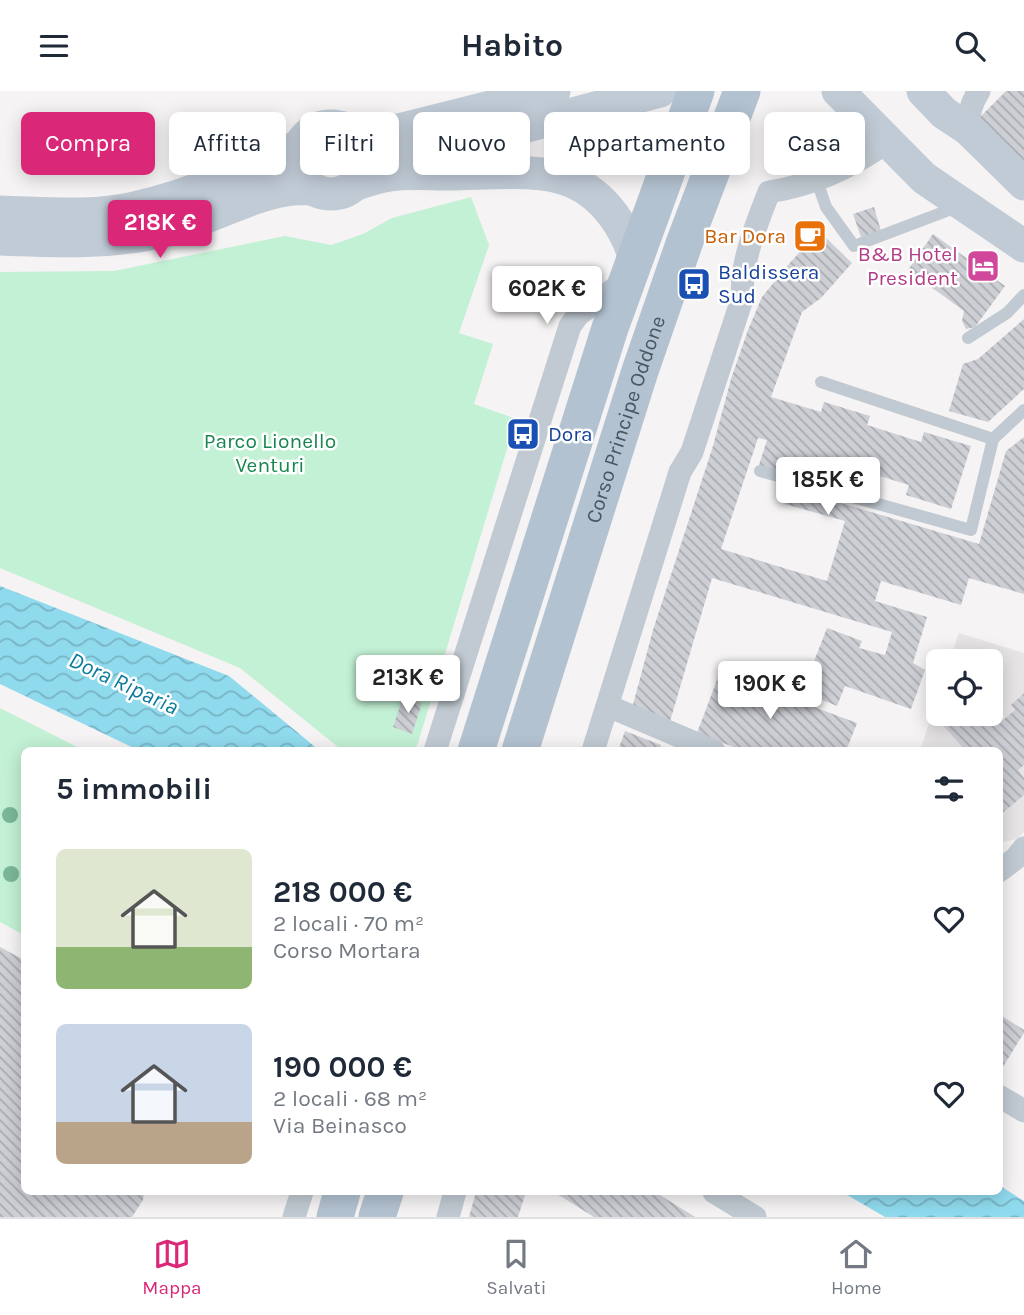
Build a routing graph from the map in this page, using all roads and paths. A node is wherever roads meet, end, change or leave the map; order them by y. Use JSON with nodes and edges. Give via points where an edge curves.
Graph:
{"nodes":[{"id":1,"x":554,"y":91,"type":"edge"},
{"id":2,"x":660,"y":91,"type":"edge"},
{"id":3,"x":696,"y":91,"type":"edge"},
{"id":4,"x":742,"y":91,"type":"edge"},
{"id":5,"x":838,"y":91,"type":"edge"},
{"id":6,"x":923,"y":91,"type":"edge"},
{"id":7,"x":979,"y":91,"type":"edge"},
{"id":8,"x":505,"y":94,"type":"edge"},
{"id":9,"x":399,"y":117,"type":"edge"},
{"id":10,"x":968,"y":128,"type":"junction"},
{"id":11,"x":399,"y":140,"type":"edge"},
{"id":12,"x":887,"y":142,"type":"junction"},
{"id":13,"x":300,"y":145,"type":"joint"},
{"id":14,"x":399,"y":145,"type":"edge"},
{"id":15,"x":300,"y":173,"type":"edge"},
{"id":16,"x":301,"y":175,"type":"edge"},
{"id":17,"x":349,"y":175,"type":"edge"},
{"id":18,"x":399,"y":175,"type":"edge"},
{"id":19,"x":817,"y":181,"type":"junction"},
{"id":20,"x":1024,"y":184,"type":"edge"},
{"id":21,"x":312,"y":188,"type":"junction"},
{"id":22,"x":963,"y":205,"type":"junction"},
{"id":23,"x":0,"y":212,"type":"edge"},
{"id":24,"x":0,"y":239,"type":"edge"},
{"id":25,"x":1024,"y":246,"type":"edge"},
{"id":26,"x":631,"y":269,"type":"junction"},
{"id":27,"x":1024,"y":295,"type":"edge"},
{"id":28,"x":968,"y":338,"type":"dead end"},
{"id":29,"x":821,"y":382,"type":"dead end"},
{"id":30,"x":1024,"y":410,"type":"edge"},
{"id":31,"x":993,"y":439,"type":"junction"},
{"id":32,"x":760,"y":471,"type":"dead end"},
{"id":33,"x":608,"y":706,"type":"junction"},
{"id":34,"x":436,"y":747,"type":"edge"},
{"id":35,"x":477,"y":747,"type":"edge"},
{"id":36,"x":521,"y":747,"type":"edge"},
{"id":37,"x":594,"y":747,"type":"edge"},
{"id":38,"x":704,"y":747,"type":"edge"},
{"id":39,"x":1024,"y":848,"type":"edge"},
{"id":40,"x":1003,"y":868,"type":"edge"},
{"id":41,"x":1003,"y":872,"type":"edge"},
{"id":42,"x":1024,"y":877,"type":"edge"},
{"id":43,"x":1003,"y":1098,"type":"edge"},
{"id":44,"x":1024,"y":1111,"type":"edge"},
{"id":45,"x":301,"y":1195,"type":"edge"},
{"id":46,"x":341,"y":1195,"type":"edge"},
{"id":47,"x":384,"y":1195,"type":"edge"},
{"id":48,"x":454,"y":1195,"type":"edge"},
{"id":49,"x":719,"y":1195,"type":"edge"},
{"id":50,"x":294,"y":1217,"type":"edge"},
{"id":51,"x":335,"y":1217,"type":"edge"},
{"id":52,"x":377,"y":1217,"type":"edge"},
{"id":53,"x":447,"y":1217,"type":"edge"},
{"id":54,"x":755,"y":1217,"type":"edge"}],
"edges":[{"from":1,"to":11,"type":"main road"},
{"from":2,"to":14,"type":"main road"},
{"from":3,"to":26,"type":"main road","name":"Corso Principe Oddone"},
{"from":4,"to":36,"type":"main road","name":"Corso Principe Oddone","via":[[640,371]]},
{"from":5,"to":12,"type":"main road"},
{"from":6,"to":10,"type":"main road","via":[[944,113]]},
{"from":7,"to":10,"type":"street","via":[[968,114]]},
{"from":8,"to":9,"type":"main road"},
{"from":10,"to":20,"type":"main road"},
{"from":12,"to":19,"type":"street"},
{"from":12,"to":22,"type":"main road","via":[[924,178]]},
{"from":13,"to":15,"type":"main road"},
{"from":13,"to":23,"type":"main road","via":[[192,191],[133,208],[80,214]]},
{"from":16,"to":21,"type":"main road"},
{"from":17,"to":21,"type":"main road","via":[[347,190],[338,193]]},
{"from":18,"to":26,"type":"main road","via":[[520,173],[574,182],[597,197],[623,229],[630,243]]},
{"from":19,"to":22,"type":"lane","via":[[826,207],[854,246]]},
{"from":19,"to":33,"type":"street","via":[[769,192],[741,277],[743,296],[692,452],[680,472]]},
{"from":21,"to":24,"type":"main road","via":[[287,189],[177,228],[140,236],[87,242]]},
{"from":22,"to":25,"type":"main road"},
{"from":26,"to":34,"type":"street","via":[[569,326]]},
{"from":26,"to":35,"type":"main road","name":"Corso Principe Oddone"},
{"from":27,"to":28,"type":"lane","via":[[1007,313]]},
{"from":29,"to":31,"type":"lane"},
{"from":30,"to":31,"type":"lane"},
{"from":31,"to":32,"type":"lane","via":[[971,530]]},
{"from":33,"to":37,"type":"street"},
{"from":33,"to":38,"type":"street"},
{"from":39,"to":40,"type":"street"},
{"from":41,"to":42,"type":"street"},
{"from":43,"to":44,"type":"street"},
{"from":45,"to":50,"type":"street"},
{"from":46,"to":51,"type":"main road"},
{"from":47,"to":52,"type":"main road"},
{"from":48,"to":53,"type":"street"},
{"from":49,"to":54,"type":"street"}]}
